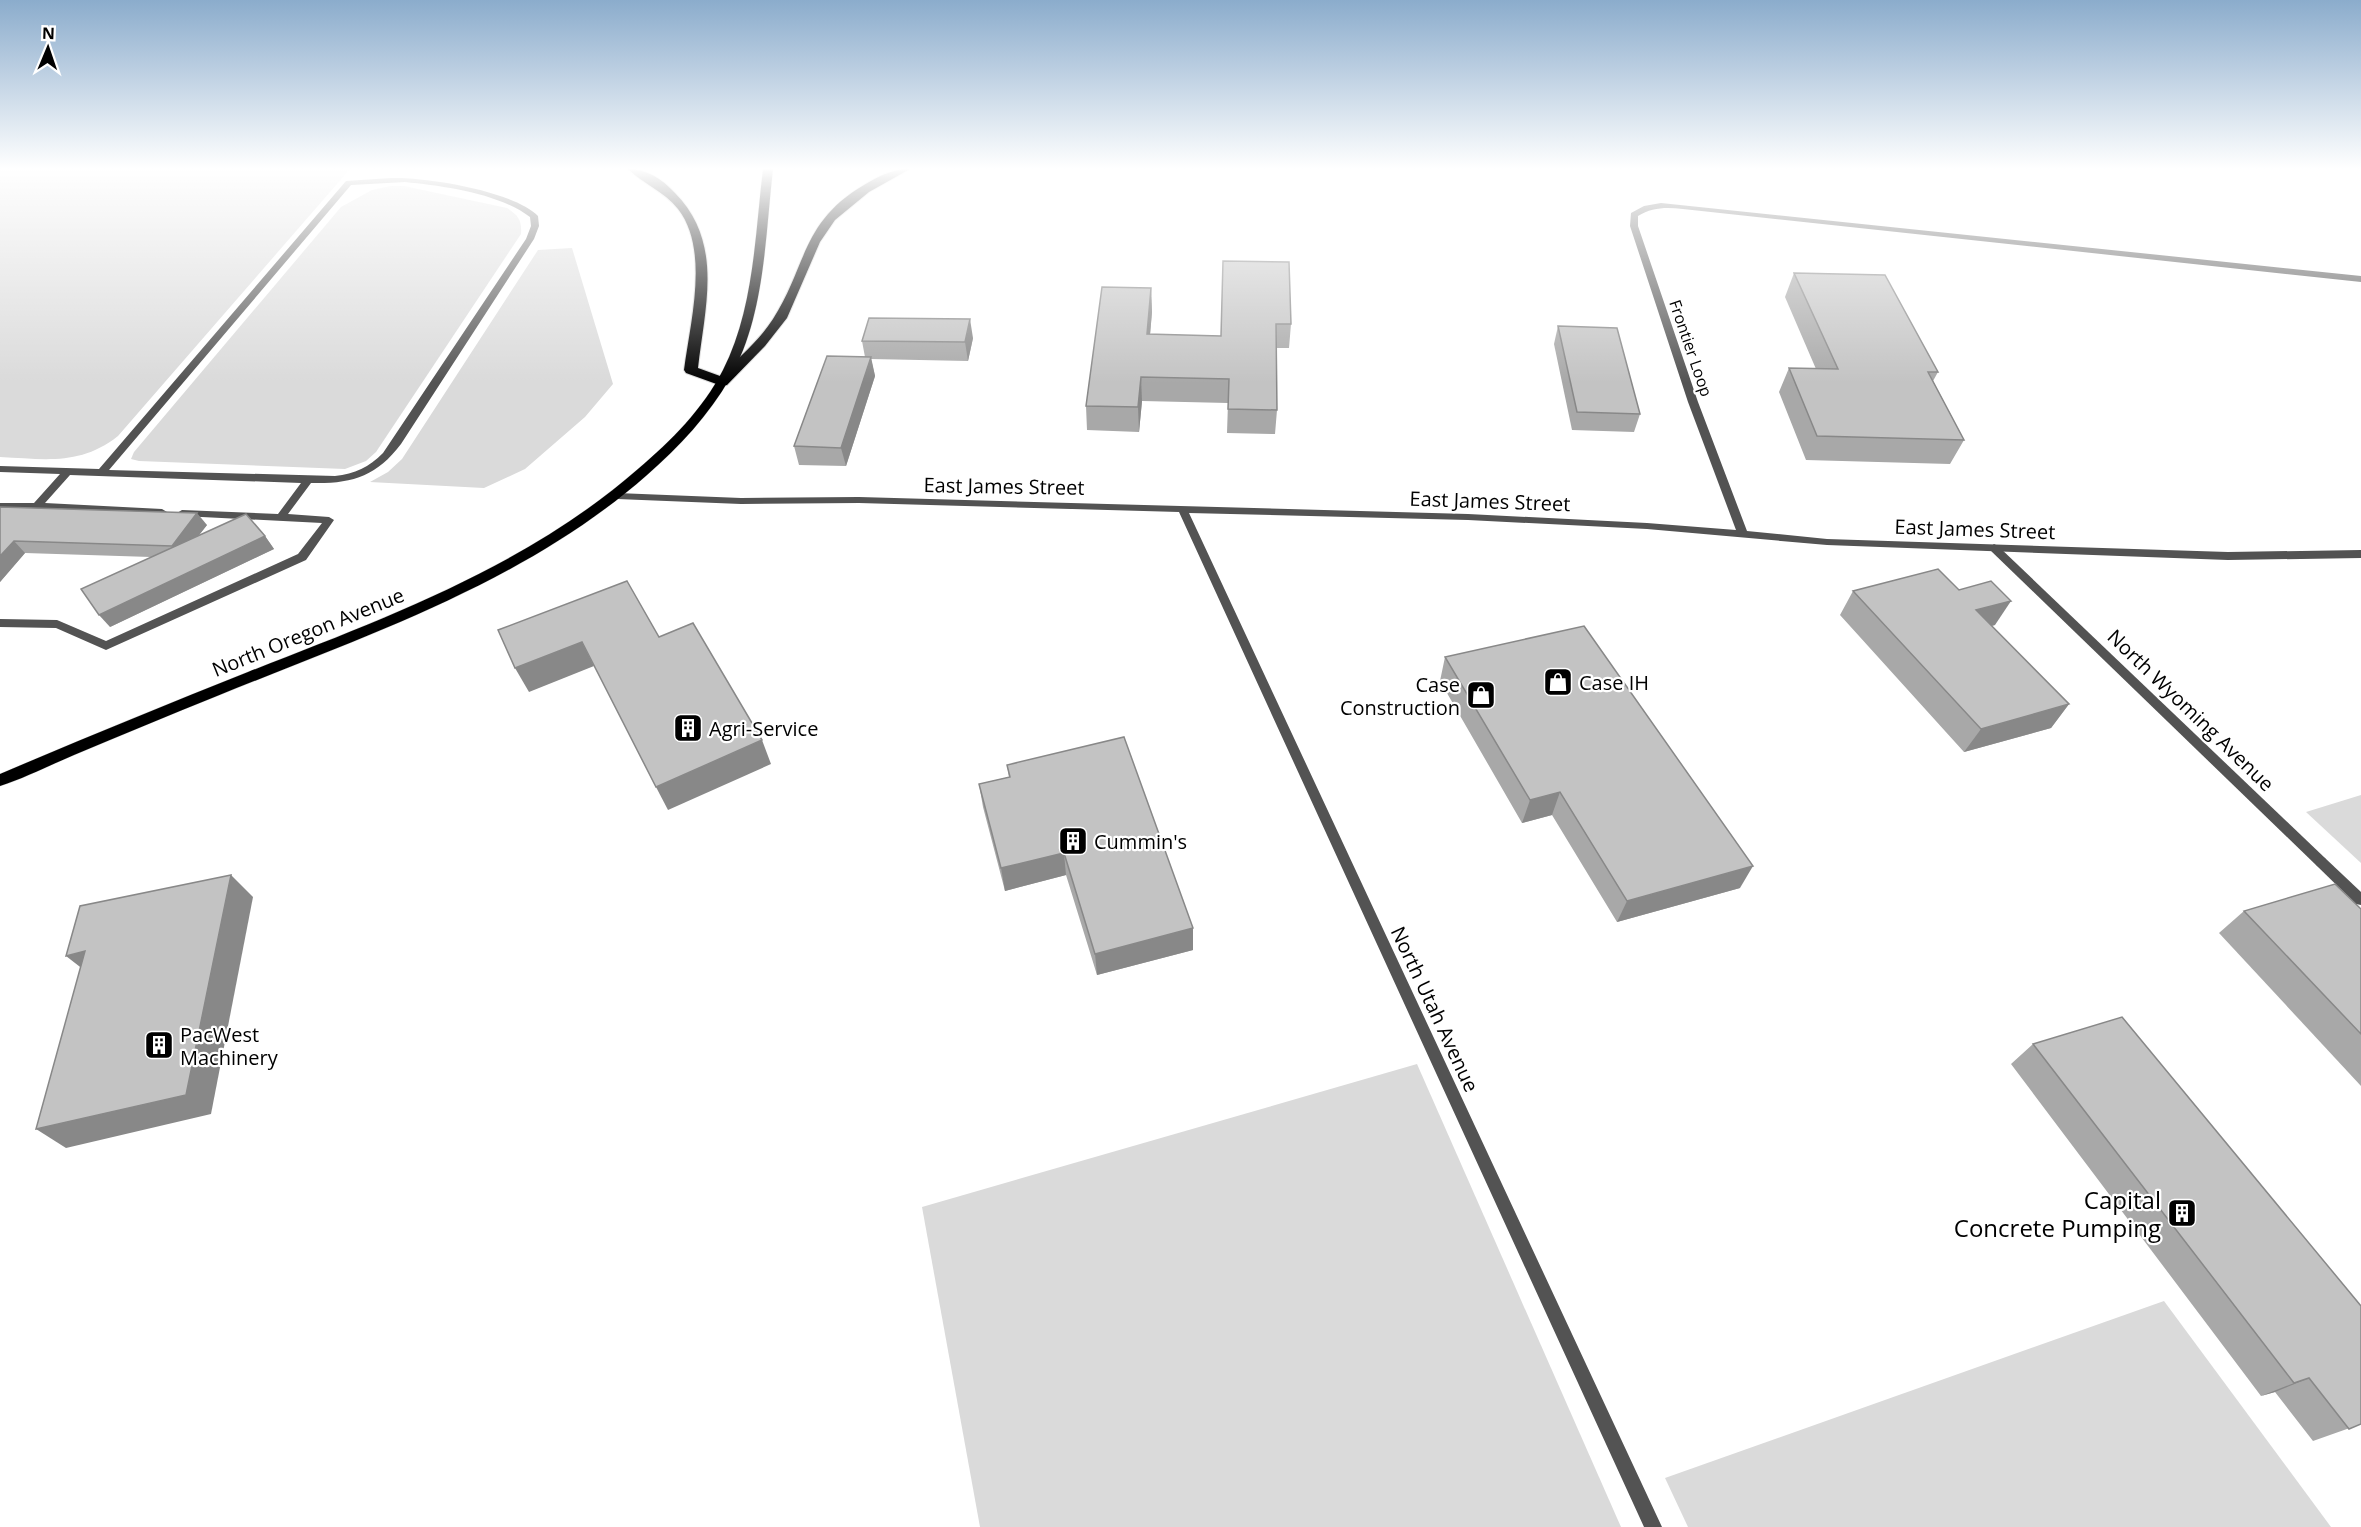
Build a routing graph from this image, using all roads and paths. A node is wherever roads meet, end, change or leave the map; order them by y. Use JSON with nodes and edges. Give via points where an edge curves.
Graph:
{"nodes":[{"id":1,"x":301,"y":240,"type":"edge"},
{"id":2,"x":529,"y":240,"type":"edge"},
{"id":3,"x":698,"y":240,"type":"edge"},
{"id":4,"x":759,"y":240,"type":"edge"},
{"id":5,"x":815,"y":240,"type":"edge"},
{"id":6,"x":1639,"y":240,"type":"edge"},
{"id":7,"x":2000,"y":240,"type":"edge"},
{"id":8,"x":2361,"y":279,"type":"edge"},
{"id":9,"x":722,"y":382,"type":"junction"},
{"id":10,"x":0,"y":469,"type":"edge"},
{"id":11,"x":69,"y":471,"type":"junction"},
{"id":12,"x":101,"y":472,"type":"junction"},
{"id":13,"x":308,"y":480,"type":"junction"},
{"id":14,"x":617,"y":496,"type":"junction"},
{"id":15,"x":0,"y":506,"type":"edge"},
{"id":16,"x":37,"y":506,"type":"junction"},
{"id":17,"x":1182,"y":508,"type":"junction"},
{"id":18,"x":281,"y":517,"type":"junction"},
{"id":19,"x":1743,"y":535,"type":"junction"},
{"id":20,"x":1994,"y":548,"type":"junction"},
{"id":21,"x":2361,"y":554,"type":"edge"},
{"id":22,"x":0,"y":623,"type":"edge"},
{"id":23,"x":0,"y":780,"type":"edge"},
{"id":24,"x":2361,"y":900,"type":"edge"},
{"id":25,"x":1653,"y":1527,"type":"edge"}],
"edges":[{"from":1,"to":12,"type":"street"},
{"from":2,"to":13,"type":"street","via":[[388,455],[372,469],[351,478]]},
{"from":3,"to":9,"type":"highway","via":[[703,278],[691,370]]},
{"from":4,"to":9,"type":"main road","name":"North Oregon Avenue","via":[[741,339]]},
{"from":5,"to":9,"type":"highway","via":[[780,320]]},
{"from":6,"to":19,"type":"street","name":"Frontier Loop"},
{"from":7,"to":8,"type":"street","name":"Frontier Loop"},
{"from":9,"to":14,"type":"main road","name":"North Oregon Avenue","via":[[677,441]]},
{"from":10,"to":11,"type":"street"},
{"from":11,"to":12,"type":"street"},
{"from":11,"to":16,"type":"street"},
{"from":12,"to":13,"type":"street"},
{"from":13,"to":18,"type":"street"},
{"from":14,"to":17,"type":"street","name":"East James Street"},
{"from":14,"to":23,"type":"main road","name":"North Oregon Avenue","via":[[531,553],[406,615]]},
{"from":15,"to":16,"type":"street"},
{"from":16,"to":18,"type":"street"},
{"from":17,"to":19,"type":"street","name":"East James Street","via":[[1592,523]]},
{"from":17,"to":25,"type":"street","name":"North Utah Avenue"},
{"from":18,"to":22,"type":"street","via":[[329,520],[302,557],[106,646],[57,624]]},
{"from":19,"to":20,"type":"street","name":"East James Street"},
{"from":20,"to":21,"type":"street","name":"East James Street","via":[[2228,556]]},
{"from":20,"to":24,"type":"street","name":"North Wyoming Avenue"}]}
